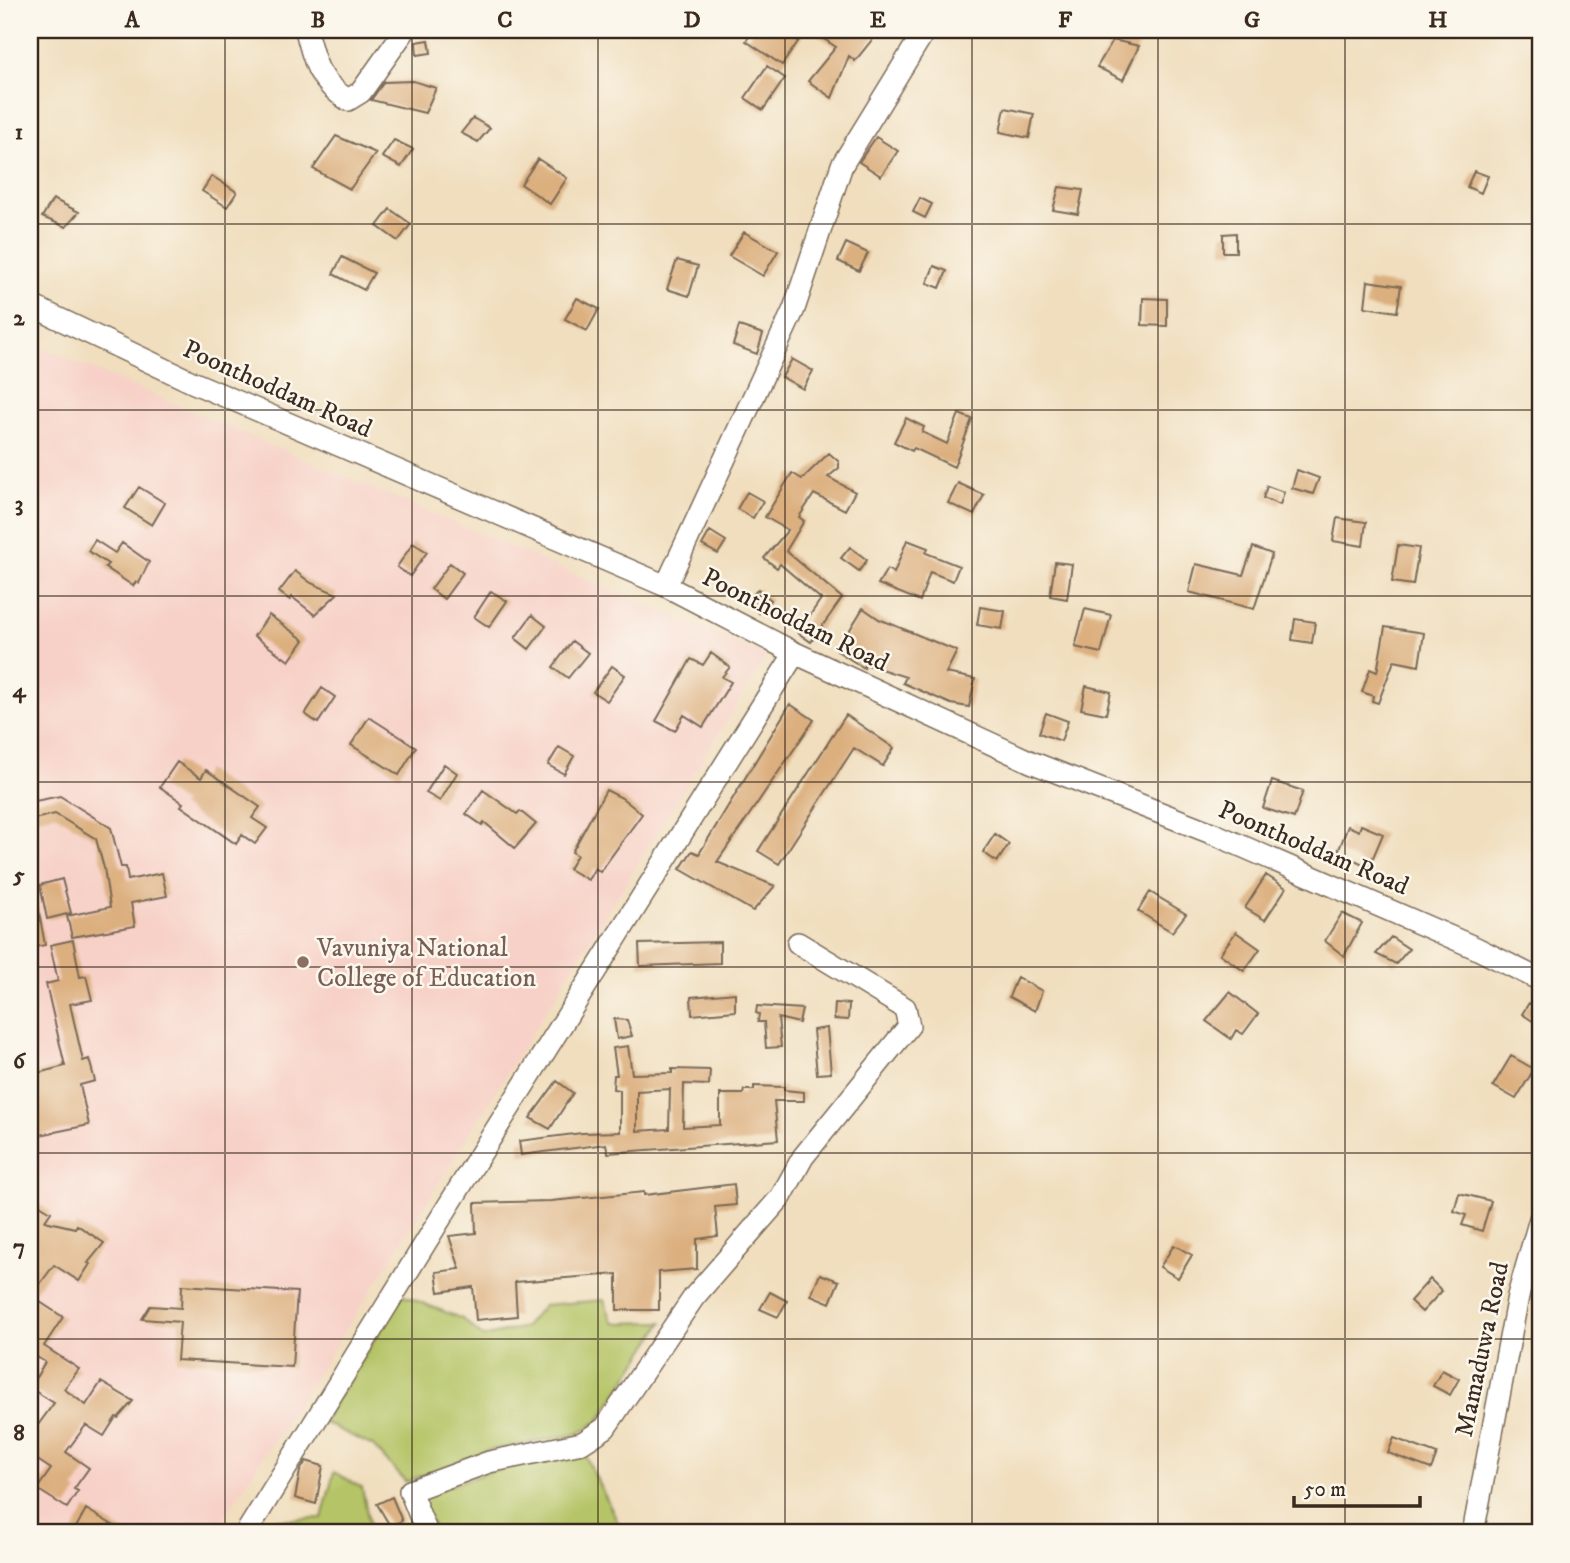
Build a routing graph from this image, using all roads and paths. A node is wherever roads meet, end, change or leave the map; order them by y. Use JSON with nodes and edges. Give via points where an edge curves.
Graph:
{"nodes":[{"id":1,"x":306,"y":30,"type":"edge"},
{"id":2,"x":405,"y":30,"type":"edge"},
{"id":3,"x":925,"y":30,"type":"edge"},
{"id":4,"x":30,"y":305,"type":"edge"},
{"id":5,"x":666,"y":586,"type":"junction"},
{"id":6,"x":795,"y":653,"type":"junction"},
{"id":7,"x":798,"y":943,"type":"dead end"},
{"id":8,"x":1540,"y":980,"type":"edge"},
{"id":9,"x":1540,"y":1219,"type":"edge"},
{"id":10,"x":246,"y":1533,"type":"edge"},
{"id":11,"x":427,"y":1533,"type":"edge"},
{"id":12,"x":1473,"y":1533,"type":"edge"}],
"edges":[{"from":1,"to":2,"type":"street","via":[[315,66],[331,89],[348,100],[361,92]]},
{"from":3,"to":5,"type":"street","via":[[842,165],[794,309]]},
{"from":4,"to":5,"type":"street","name":"Poonthoddam Road","via":[[192,382]]},
{"from":5,"to":6,"type":"street","name":"Poonthoddam Road"},
{"from":6,"to":8,"type":"street","name":"Poonthoddam Road","via":[[1031,762],[1214,834]]},
{"from":6,"to":10,"type":"street"},
{"from":7,"to":11,"type":"street","via":[[905,1008],[909,1026],[803,1157],[780,1197],[694,1297],[605,1428],[582,1443],[489,1462],[410,1491]]},
{"from":9,"to":12,"type":"street","name":"Mamaduwa Road","via":[[1518,1296]]}]}
